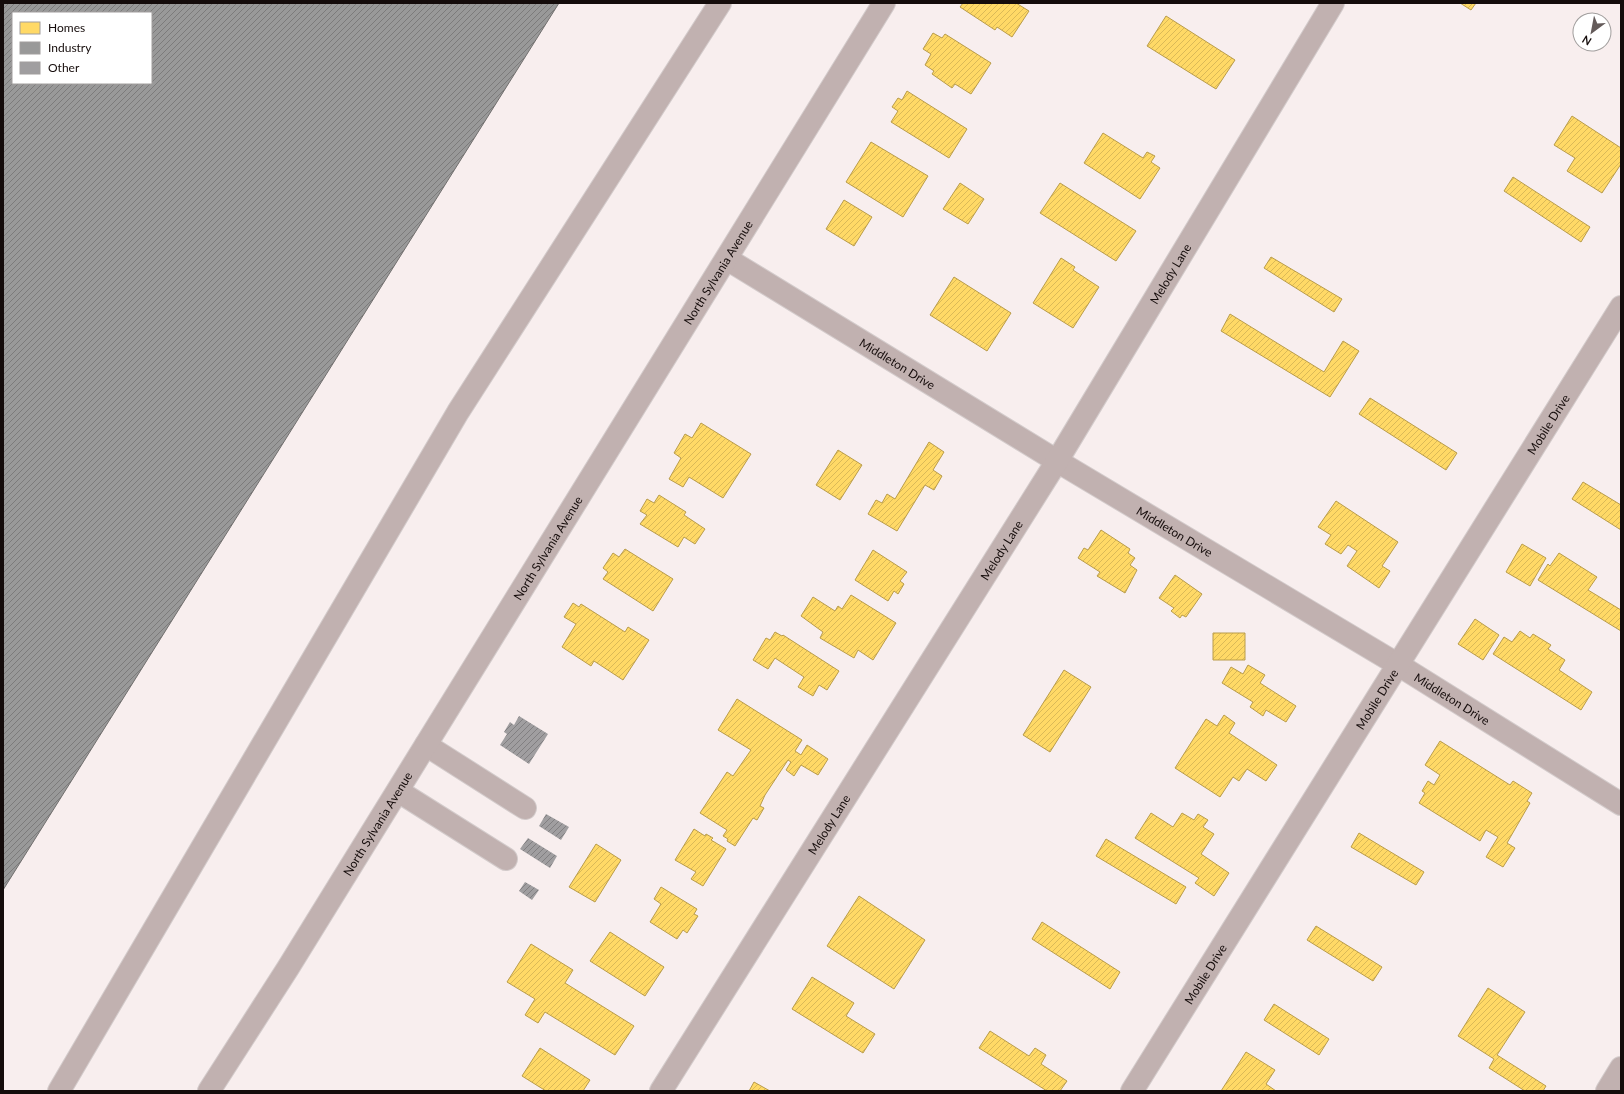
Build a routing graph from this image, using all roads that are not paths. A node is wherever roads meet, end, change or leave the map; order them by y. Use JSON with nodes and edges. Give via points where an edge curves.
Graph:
{"nodes":[{"id":1,"x":720,"y":3,"type":"edge"},
{"id":2,"x":884,"y":3,"type":"edge"},
{"id":3,"x":1334,"y":3,"type":"edge"},
{"id":4,"x":727,"y":259,"type":"junction"},
{"id":5,"x":1621,"y":307,"type":"edge"},
{"id":6,"x":1057,"y":461,"type":"junction"},
{"id":7,"x":1397,"y":664,"type":"junction"},
{"id":8,"x":426,"y":745,"type":"junction"},
{"id":9,"x":398,"y":791,"type":"junction"},
{"id":10,"x":1621,"y":804,"type":"edge"},
{"id":11,"x":525,"y":808,"type":"dead end"},
{"id":12,"x":506,"y":859,"type":"dead end"},
{"id":13,"x":1621,"y":1068,"type":"edge"},
{"id":14,"x":59,"y":1091,"type":"edge"},
{"id":15,"x":209,"y":1091,"type":"edge"},
{"id":16,"x":661,"y":1091,"type":"edge"},
{"id":17,"x":1132,"y":1091,"type":"edge"},
{"id":18,"x":1607,"y":1091,"type":"edge"}],
"edges":[{"from":1,"to":14,"type":"street","via":[[458,412]]},
{"from":2,"to":4,"type":"street","name":"North Sylvania Avenue"},
{"from":3,"to":6,"type":"street","name":"Melody Lane"},
{"from":4,"to":6,"type":"street","name":"Middleton Drive"},
{"from":4,"to":8,"type":"street","name":"North Sylvania Avenue"},
{"from":5,"to":7,"type":"street","name":"Mobile Drive"},
{"from":6,"to":7,"type":"street","name":"Middleton Drive"},
{"from":6,"to":16,"type":"street","name":"Melody Lane"},
{"from":7,"to":10,"type":"street","name":"Middleton Drive"},
{"from":7,"to":17,"type":"street","name":"Mobile Drive"},
{"from":8,"to":9,"type":"street","name":"North Sylvania Avenue"},
{"from":8,"to":11,"type":"street"},
{"from":9,"to":12,"type":"street"},
{"from":9,"to":15,"type":"street","name":"North Sylvania Avenue"},
{"from":13,"to":18,"type":"street"}]}
